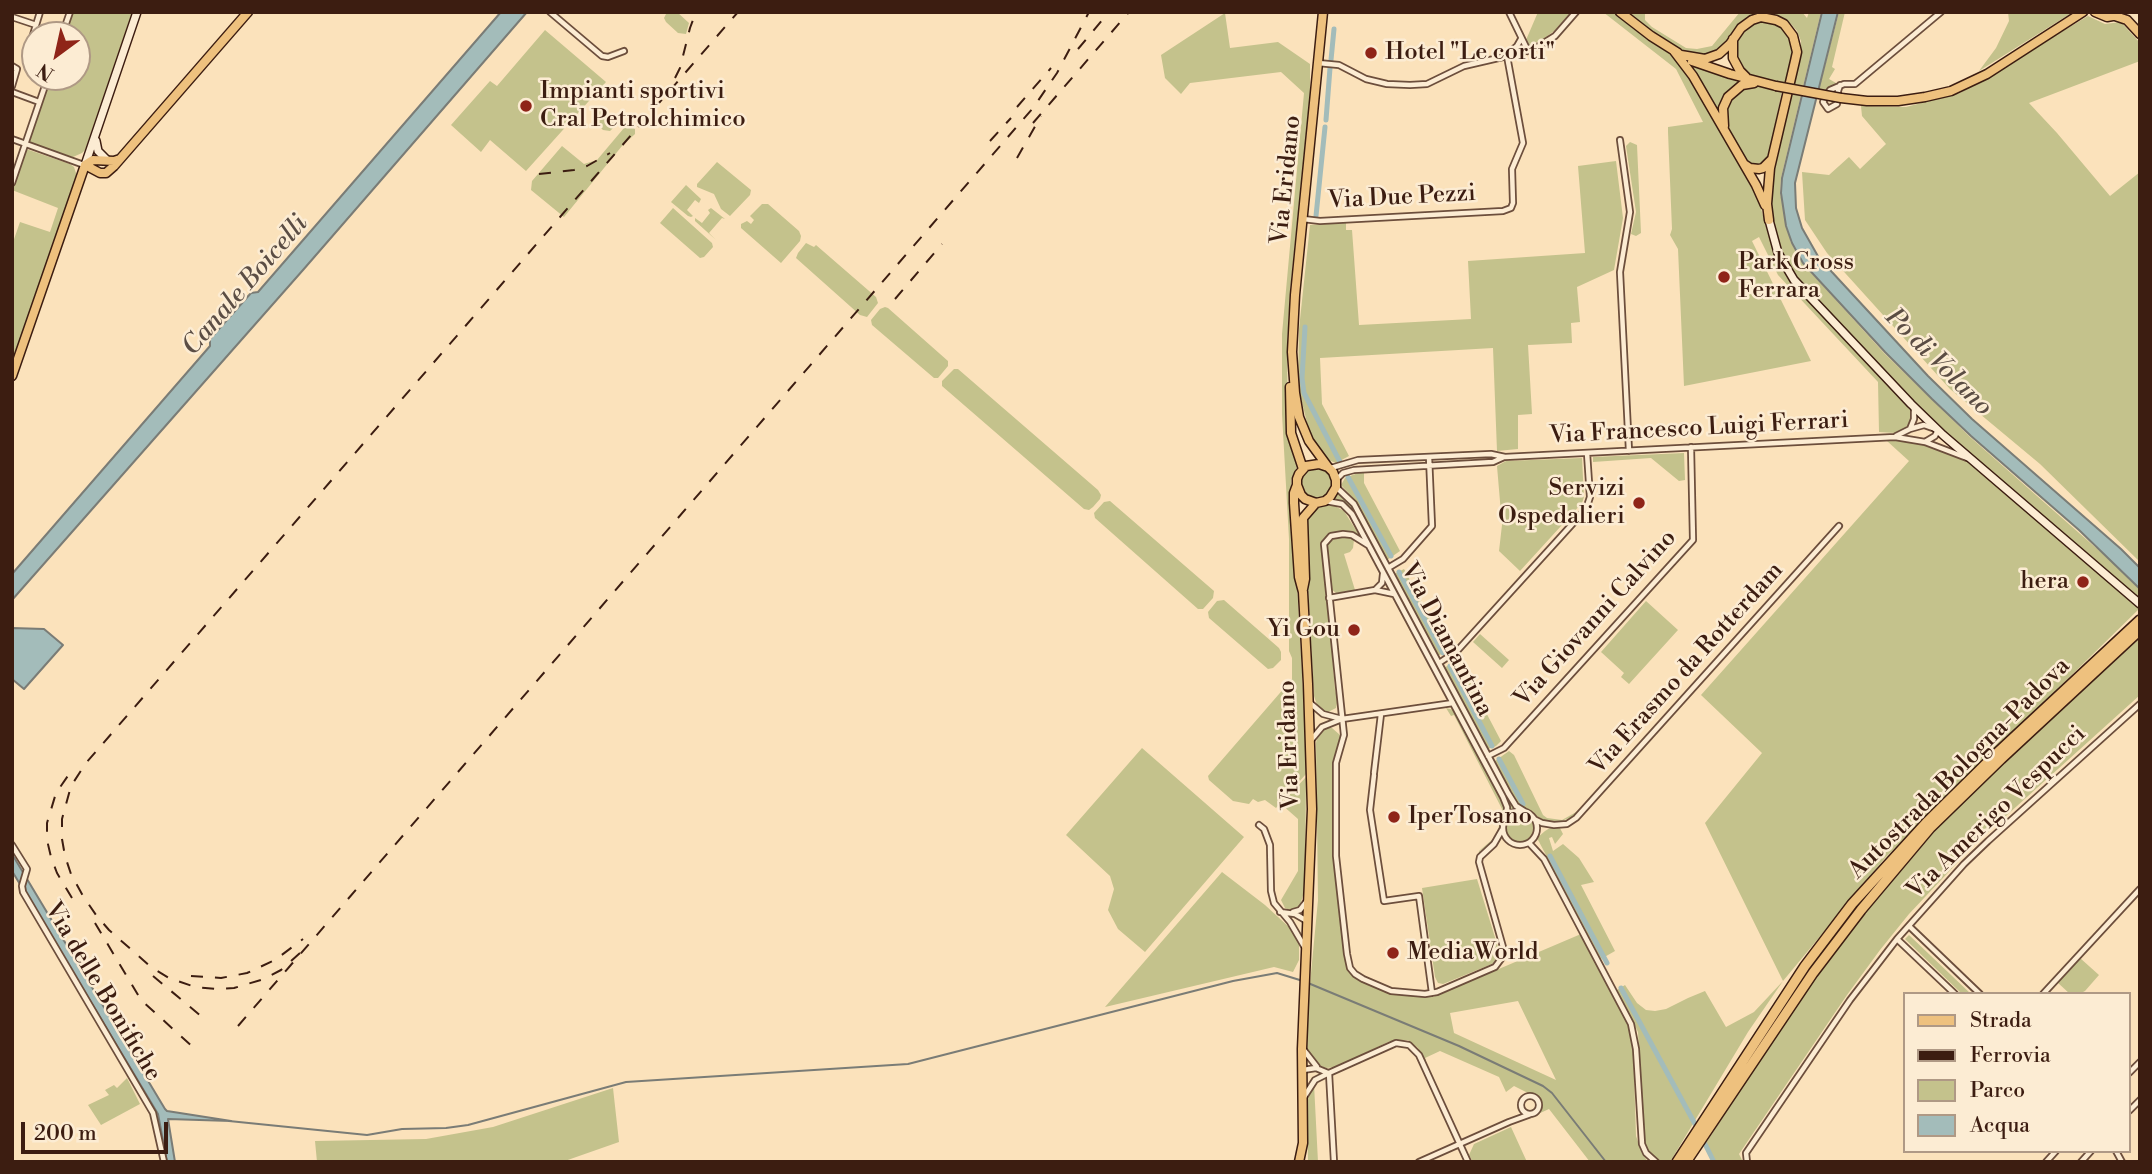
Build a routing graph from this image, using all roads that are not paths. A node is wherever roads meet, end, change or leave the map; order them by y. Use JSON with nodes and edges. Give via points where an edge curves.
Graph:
{"nodes":[{"id":1,"x":138,"y":12,"type":"edge"},
{"id":2,"x":248,"y":12,"type":"edge"},
{"id":3,"x":550,"y":12,"type":"edge"},
{"id":4,"x":1322,"y":12,"type":"edge"},
{"id":5,"x":1510,"y":12,"type":"edge"},
{"id":6,"x":1576,"y":12,"type":"edge"},
{"id":7,"x":1620,"y":12,"type":"edge"},
{"id":8,"x":1941,"y":12,"type":"edge"},
{"id":9,"x":2097,"y":14,"type":"edge"},
{"id":10,"x":2121,"y":14,"type":"edge"},
{"id":11,"x":2080,"y":15,"type":"edge"},
{"id":12,"x":2137,"y":30,"type":"edge"},
{"id":13,"x":1522,"y":38,"type":"junction"},
{"id":14,"x":1734,"y":38,"type":"junction"},
{"id":15,"x":624,"y":51,"type":"dead end"},
{"id":16,"x":1528,"y":51,"type":"junction"},
{"id":17,"x":1678,"y":53,"type":"junction"},
{"id":18,"x":1506,"y":57,"type":"junction"},
{"id":19,"x":1322,"y":63,"type":"junction"},
{"id":20,"x":12,"y":66,"type":"edge"},
{"id":21,"x":1748,"y":79,"type":"junction"},
{"id":22,"x":1765,"y":83,"type":"junction"},
{"id":23,"x":1840,"y":85,"type":"junction"},
{"id":24,"x":12,"y":86,"type":"edge"},
{"id":25,"x":43,"y":91,"type":"edge"},
{"id":26,"x":12,"y":92,"type":"edge"},
{"id":27,"x":39,"y":102,"type":"junction"},
{"id":28,"x":96,"y":135,"type":"junction"},
{"id":29,"x":1729,"y":138,"type":"junction"},
{"id":30,"x":12,"y":139,"type":"edge"},
{"id":31,"x":1620,"y":140,"type":"dead end"},
{"id":32,"x":26,"y":144,"type":"junction"},
{"id":33,"x":122,"y":157,"type":"junction"},
{"id":34,"x":107,"y":160,"type":"junction"},
{"id":35,"x":1771,"y":160,"type":"junction"},
{"id":36,"x":1743,"y":163,"type":"junction"},
{"id":37,"x":85,"y":165,"type":"junction"},
{"id":38,"x":106,"y":173,"type":"junction"},
{"id":39,"x":12,"y":184,"type":"edge"},
{"id":40,"x":1756,"y":185,"type":"junction"},
{"id":41,"x":73,"y":203,"type":"junction"},
{"id":42,"x":1306,"y":219,"type":"junction"},
{"id":43,"x":1769,"y":220,"type":"junction"},
{"id":44,"x":1292,"y":352,"type":"junction"},
{"id":45,"x":12,"y":376,"type":"edge"},
{"id":46,"x":1911,"y":404,"type":"junction"},
{"id":47,"x":1910,"y":429,"type":"junction"},
{"id":48,"x":1938,"y":430,"type":"junction"},
{"id":49,"x":1895,"y":437,"type":"junction"},
{"id":50,"x":1925,"y":442,"type":"junction"},
{"id":51,"x":1691,"y":447,"type":"junction"},
{"id":52,"x":1629,"y":450,"type":"junction"},
{"id":53,"x":1587,"y":453,"type":"junction"},
{"id":54,"x":1429,"y":457,"type":"junction"},
{"id":55,"x":1505,"y":457,"type":"junction"},
{"id":56,"x":1358,"y":460,"type":"junction"},
{"id":57,"x":1974,"y":462,"type":"junction"},
{"id":58,"x":1429,"y":466,"type":"junction"},
{"id":59,"x":1329,"y":468,"type":"junction"},
{"id":60,"x":1303,"y":469,"type":"junction"},
{"id":61,"x":1359,"y":469,"type":"junction"},
{"id":62,"x":1336,"y":483,"type":"junction"},
{"id":63,"x":1297,"y":485,"type":"junction"},
{"id":64,"x":1325,"y":501,"type":"junction"},
{"id":65,"x":1316,"y":503,"type":"junction"},
{"id":66,"x":1839,"y":526,"type":"dead end"},
{"id":67,"x":1368,"y":545,"type":"junction"},
{"id":68,"x":1388,"y":568,"type":"junction"},
{"id":69,"x":1383,"y":573,"type":"junction"},
{"id":70,"x":1376,"y":590,"type":"junction"},
{"id":71,"x":1303,"y":592,"type":"junction"},
{"id":72,"x":1394,"y":594,"type":"junction"},
{"id":73,"x":1329,"y":598,"type":"junction"},
{"id":74,"x":2140,"y":604,"type":"edge"},
{"id":75,"x":2140,"y":620,"type":"edge"},
{"id":76,"x":2140,"y":630,"type":"edge"},
{"id":77,"x":1439,"y":663,"type":"junction"},
{"id":78,"x":1309,"y":702,"type":"junction"},
{"id":79,"x":1453,"y":703,"type":"junction"},
{"id":80,"x":2140,"y":704,"type":"edge"},
{"id":81,"x":1381,"y":714,"type":"junction"},
{"id":82,"x":1342,"y":719,"type":"junction"},
{"id":83,"x":1311,"y":743,"type":"junction"},
{"id":84,"x":1488,"y":756,"type":"junction"},
{"id":85,"x":1524,"y":811,"type":"junction"},
{"id":86,"x":1507,"y":816,"type":"junction"},
{"id":87,"x":1534,"y":819,"type":"junction"},
{"id":88,"x":1259,"y":825,"type":"dead end"},
{"id":89,"x":1554,"y":825,"type":"junction"},
{"id":90,"x":1502,"y":830,"type":"junction"},
{"id":91,"x":1536,"y":833,"type":"junction"},
{"id":92,"x":1511,"y":843,"type":"junction"},
{"id":93,"x":1529,"y":843,"type":"junction"},
{"id":94,"x":1494,"y":844,"type":"junction"},
{"id":95,"x":12,"y":845,"type":"edge"},
{"id":96,"x":2140,"y":889,"type":"edge"},
{"id":97,"x":1309,"y":897,"type":"junction"},
{"id":98,"x":1280,"y":912,"type":"junction"},
{"id":99,"x":1291,"y":913,"type":"junction"},
{"id":100,"x":1308,"y":921,"type":"junction"},
{"id":101,"x":1290,"y":922,"type":"junction"},
{"id":102,"x":1909,"y":926,"type":"junction"},
{"id":103,"x":1897,"y":939,"type":"junction"},
{"id":104,"x":1307,"y":953,"type":"junction"},
{"id":105,"x":1953,"y":992,"type":"edge"},
{"id":106,"x":1978,"y":992,"type":"edge"},
{"id":107,"x":2045,"y":992,"type":"edge"},
{"id":108,"x":1432,"y":993,"type":"junction"},
{"id":109,"x":1302,"y":1049,"type":"junction"},
{"id":110,"x":1321,"y":1069,"type":"junction"},
{"id":111,"x":1302,"y":1070,"type":"junction"},
{"id":112,"x":1329,"y":1073,"type":"junction"},
{"id":113,"x":1320,"y":1078,"type":"junction"},
{"id":114,"x":1302,"y":1100,"type":"junction"},
{"id":115,"x":1521,"y":1104,"type":"junction"},
{"id":116,"x":1531,"y":1114,"type":"junction"},
{"id":117,"x":1509,"y":1122,"type":"junction"},
{"id":118,"x":1460,"y":1144,"type":"junction"},
{"id":119,"x":164,"y":1162,"type":"edge"},
{"id":120,"x":1299,"y":1162,"type":"edge"},
{"id":121,"x":1334,"y":1162,"type":"edge"},
{"id":122,"x":1419,"y":1162,"type":"edge"},
{"id":123,"x":1468,"y":1162,"type":"edge"},
{"id":124,"x":1655,"y":1162,"type":"edge"},
{"id":125,"x":1677,"y":1162,"type":"edge"},
{"id":126,"x":1686,"y":1162,"type":"edge"},
{"id":127,"x":1747,"y":1162,"type":"edge"}],
"edges":[{"from":1,"to":28,"type":"main road"},
{"from":2,"to":33,"type":"main road"},
{"from":3,"to":15,"type":"street","via":[[598,53],[607,57]]},
{"from":4,"to":19,"type":"main road","name":"Via Eridano"},
{"from":5,"to":13,"type":"street"},
{"from":6,"to":16,"type":"street","via":[[1555,36]]},
{"from":7,"to":17,"type":"main road"},
{"from":8,"to":23,"type":"street","via":[[1855,84]]},
{"from":9,"to":10,"type":"main road","via":[[2107,18]]},
{"from":9,"to":11,"type":"main road"},
{"from":10,"to":12,"type":"main road"},
{"from":11,"to":22,"type":"main road","bridge":true,"via":[[1981,77],[1925,97],[1879,102]]},
{"from":13,"to":16,"type":"street"},
{"from":13,"to":18,"type":"street"},
{"from":14,"to":17,"type":"main road","via":[[1713,57],[1698,59]]},
{"from":14,"to":21,"type":"main road","via":[[1733,58]]},
{"from":14,"to":35,"type":"main road","via":[[1741,28],[1761,17],[1784,24],[1796,44],[1796,61]]},
{"from":16,"to":18,"type":"street"},
{"from":17,"to":21,"type":"main road"},
{"from":17,"to":29,"type":"main road"},
{"from":18,"to":19,"type":"street","via":[[1464,66],[1416,85],[1380,83]]},
{"from":18,"to":42,"type":"street","name":"Via Due Pezzi","via":[[1523,143],[1511,174],[1511,208]]},
{"from":19,"to":42,"type":"main road","name":"Via Eridano"},
{"from":20,"to":24,"type":"street","via":[[17,71]]},
{"from":21,"to":22,"type":"main road"},
{"from":22,"to":29,"type":"main road","via":[[1742,85],[1728,97],[1722,114]]},
{"from":23,"to":23,"type":"street","via":[[1825,98],[1828,108],[1836,104]]},
{"from":25,"to":27,"type":"street"},
{"from":26,"to":27,"type":"street"},
{"from":27,"to":32,"type":"street"},
{"from":28,"to":34,"type":"main road","via":[[98,151]]},
{"from":28,"to":37,"type":"main road"},
{"from":29,"to":36,"type":"main road"},
{"from":30,"to":32,"type":"street"},
{"from":31,"to":52,"type":"street","via":[[1630,212],[1620,272]]},
{"from":32,"to":37,"type":"street"},
{"from":32,"to":39,"type":"street"},
{"from":33,"to":34,"type":"main road"},
{"from":33,"to":38,"type":"main road"},
{"from":34,"to":37,"type":"main road"},
{"from":35,"to":36,"type":"main road","via":[[1759,169]]},
{"from":35,"to":40,"type":"main road"},
{"from":35,"to":43,"type":"main road"},
{"from":36,"to":40,"type":"main road"},
{"from":37,"to":38,"type":"main road"},
{"from":37,"to":41,"type":"main road"},
{"from":38,"to":41,"type":"main road","via":[[87,179]]},
{"from":40,"to":43,"type":"main road"},
{"from":41,"to":45,"type":"main road"},
{"from":42,"to":44,"type":"main road","name":"Via Eridano"},
{"from":43,"to":46,"type":"main road","via":[[1778,253],[1794,280]]},
{"from":44,"to":59,"type":"main road","name":"Via Eridano","via":[[1299,417],[1309,441]]},
{"from":44,"to":60,"type":"main road","name":"Via Eridano","via":[[1291,428]]},
{"from":46,"to":47,"type":"street","via":[[1915,414]]},
{"from":46,"to":48,"type":"main road"},
{"from":47,"to":48,"type":"street","via":[[1924,425]]},
{"from":47,"to":49,"type":"street","name":"Via Francesco Luigi Ferrari"},
{"from":48,"to":50,"type":"street"},
{"from":48,"to":57,"type":"main road"},
{"from":49,"to":50,"type":"street","name":"Via Francesco Luigi Ferrari"},
{"from":49,"to":51,"type":"street","name":"Via Francesco Luigi Ferrari"},
{"from":50,"to":57,"type":"street","name":"Via Francesco Luigi Ferrari"},
{"from":51,"to":52,"type":"street","name":"Via Francesco Luigi Ferrari"},
{"from":51,"to":84,"type":"street","name":"Via Giovanni Calvino","via":[[1693,540],[1504,748]]},
{"from":52,"to":53,"type":"street","name":"Via Francesco Luigi Ferrari"},
{"from":53,"to":55,"type":"street","name":"Via Francesco Luigi Ferrari"},
{"from":53,"to":77,"type":"street","via":[[1588,506],[1457,651]]},
{"from":54,"to":55,"type":"street","name":"Via Francesco Luigi Ferrari"},
{"from":54,"to":56,"type":"street","name":"Via Francesco Luigi Ferrari"},
{"from":54,"to":58,"type":"street"},
{"from":55,"to":58,"type":"street","name":"Via Francesco Luigi Ferrari","via":[[1493,463]]},
{"from":56,"to":59,"type":"street","name":"Via Francesco Luigi Ferrari"},
{"from":56,"to":61,"type":"street"},
{"from":57,"to":74,"type":"main road"},
{"from":58,"to":61,"type":"street","name":"Via Francesco Luigi Ferrari"},
{"from":58,"to":68,"type":"street","via":[[1432,526],[1404,559]]},
{"from":59,"to":60,"type":"main road","via":[[1315,464]]},
{"from":59,"to":62,"type":"main road","name":"Via Eridano"},
{"from":60,"to":63,"type":"main road","name":"Via Eridano"},
{"from":61,"to":62,"type":"street","name":"Via Francesco Luigi Ferrari","via":[[1343,473]]},
{"from":62,"to":64,"type":"main road","via":[[1331,498]]},
{"from":62,"to":68,"type":"street","name":"Via Diamantina","via":[[1354,504]]},
{"from":63,"to":65,"type":"main road","via":[[1305,499]]},
{"from":63,"to":71,"type":"main road","name":"Via Eridano","via":[[1294,503]]},
{"from":64,"to":65,"type":"main road"},
{"from":64,"to":67,"type":"street","name":"Via Diamantina","via":[[1349,510]]},
{"from":65,"to":71,"type":"main road","name":"Via Eridano","via":[[1302,525]]},
{"from":66,"to":89,"type":"street","name":"Via Erasmo da Rotterdam","via":[[1576,818]]},
{"from":67,"to":69,"type":"street","name":"Via Diamantina"},
{"from":67,"to":73,"type":"street","via":[[1352,535],[1326,540]]},
{"from":68,"to":77,"type":"street","name":"Via Diamantina"},
{"from":69,"to":70,"type":"street"},
{"from":69,"to":72,"type":"street","name":"Via Diamantina"},
{"from":70,"to":72,"type":"street"},
{"from":70,"to":73,"type":"street"},
{"from":71,"to":78,"type":"main road","name":"Via Eridano"},
{"from":72,"to":79,"type":"street","name":"Via Diamantina"},
{"from":73,"to":82,"type":"street"},
{"from":75,"to":125,"type":"highway","name":"Autostrada Bologna-Padova","via":[[1926,823],[1853,904],[1804,965]]},
{"from":76,"to":126,"type":"highway","name":"Autostrada Bologna-Padova","via":[[1930,828],[1813,973]]},
{"from":77,"to":84,"type":"street","name":"Via Diamantina"},
{"from":78,"to":82,"type":"street","via":[[1323,714]]},
{"from":78,"to":83,"type":"main road","name":"Via Eridano"},
{"from":79,"to":81,"type":"street"},
{"from":79,"to":86,"type":"street","name":"Via Diamantina","via":[[1503,797]]},
{"from":80,"to":102,"type":"street","name":"Via Amerigo Vespucci","via":[[1980,849]]},
{"from":81,"to":82,"type":"street"},
{"from":81,"to":108,"type":"street","via":[[1370,811],[1384,901],[1419,896]]},
{"from":82,"to":83,"type":"street","via":[[1320,729]]},
{"from":82,"to":108,"type":"street","via":[[1343,741],[1336,763],[1336,846],[1348,962],[1360,978],[1387,989]]},
{"from":83,"to":97,"type":"main road","name":"Via Eridano"},
{"from":84,"to":85,"type":"street","name":"Via Diamantina","via":[[1514,803]]},
{"from":85,"to":86,"type":"street"},
{"from":85,"to":87,"type":"street","name":"Via Diamantina"},
{"from":86,"to":90,"type":"street"},
{"from":87,"to":89,"type":"street"},
{"from":87,"to":91,"type":"street"},
{"from":88,"to":98,"type":"street","name":"Via Eridano","via":[[1270,845],[1270,891]]},
{"from":89,"to":91,"type":"street","name":"Via Erasmo da Rotterdam"},
{"from":90,"to":92,"type":"street"},
{"from":90,"to":94,"type":"street"},
{"from":91,"to":93,"type":"street"},
{"from":92,"to":93,"type":"street"},
{"from":92,"to":94,"type":"street"},
{"from":93,"to":124,"type":"street","via":[[1544,859],[1632,1024],[1642,1144]]},
{"from":94,"to":108,"type":"street","via":[[1479,863],[1501,941],[1501,959],[1489,971]]},
{"from":95,"to":119,"type":"street","name":"Via delle Bonifiche","via":[[26,866],[22,889],[153,1113]]},
{"from":96,"to":107,"type":"street"},
{"from":97,"to":99,"type":"street","via":[[1300,910]]},
{"from":97,"to":100,"type":"main road","name":"Via Eridano"},
{"from":98,"to":99,"type":"street"},
{"from":98,"to":101,"type":"street","name":"Via Eridano"},
{"from":99,"to":100,"type":"street"},
{"from":100,"to":101,"type":"street"},
{"from":100,"to":104,"type":"main road","name":"Via Eridano"},
{"from":101,"to":104,"type":"street","name":"Via Eridano"},
{"from":102,"to":103,"type":"street","name":"Via Amerigo Vespucci"},
{"from":102,"to":106,"type":"street"},
{"from":103,"to":105,"type":"street"},
{"from":103,"to":127,"type":"street","name":"Via Amerigo Vespucci","via":[[1746,1153]]},
{"from":104,"to":109,"type":"main road","name":"Via Eridano"},
{"from":109,"to":110,"type":"street"},
{"from":109,"to":111,"type":"main road","name":"Via Eridano"},
{"from":110,"to":111,"type":"street"},
{"from":110,"to":112,"type":"street"},
{"from":111,"to":113,"type":"street"},
{"from":111,"to":114,"type":"main road","name":"Via Eridano"},
{"from":112,"to":113,"type":"street"},
{"from":112,"to":118,"type":"street","via":[[1396,1043],[1409,1045],[1419,1055]]},
{"from":112,"to":121,"type":"street"},
{"from":113,"to":114,"type":"street"},
{"from":114,"to":120,"type":"main road","name":"Via Eridano"},
{"from":115,"to":116,"type":"street","via":[[1525,1113]]},
{"from":115,"to":116,"type":"street","via":[[1527,1097],[1537,1100],[1538,1109]]},
{"from":115,"to":117,"type":"street"},
{"from":116,"to":117,"type":"street"},
{"from":117,"to":118,"type":"street"},
{"from":118,"to":122,"type":"street"},
{"from":118,"to":123,"type":"street"}]}
